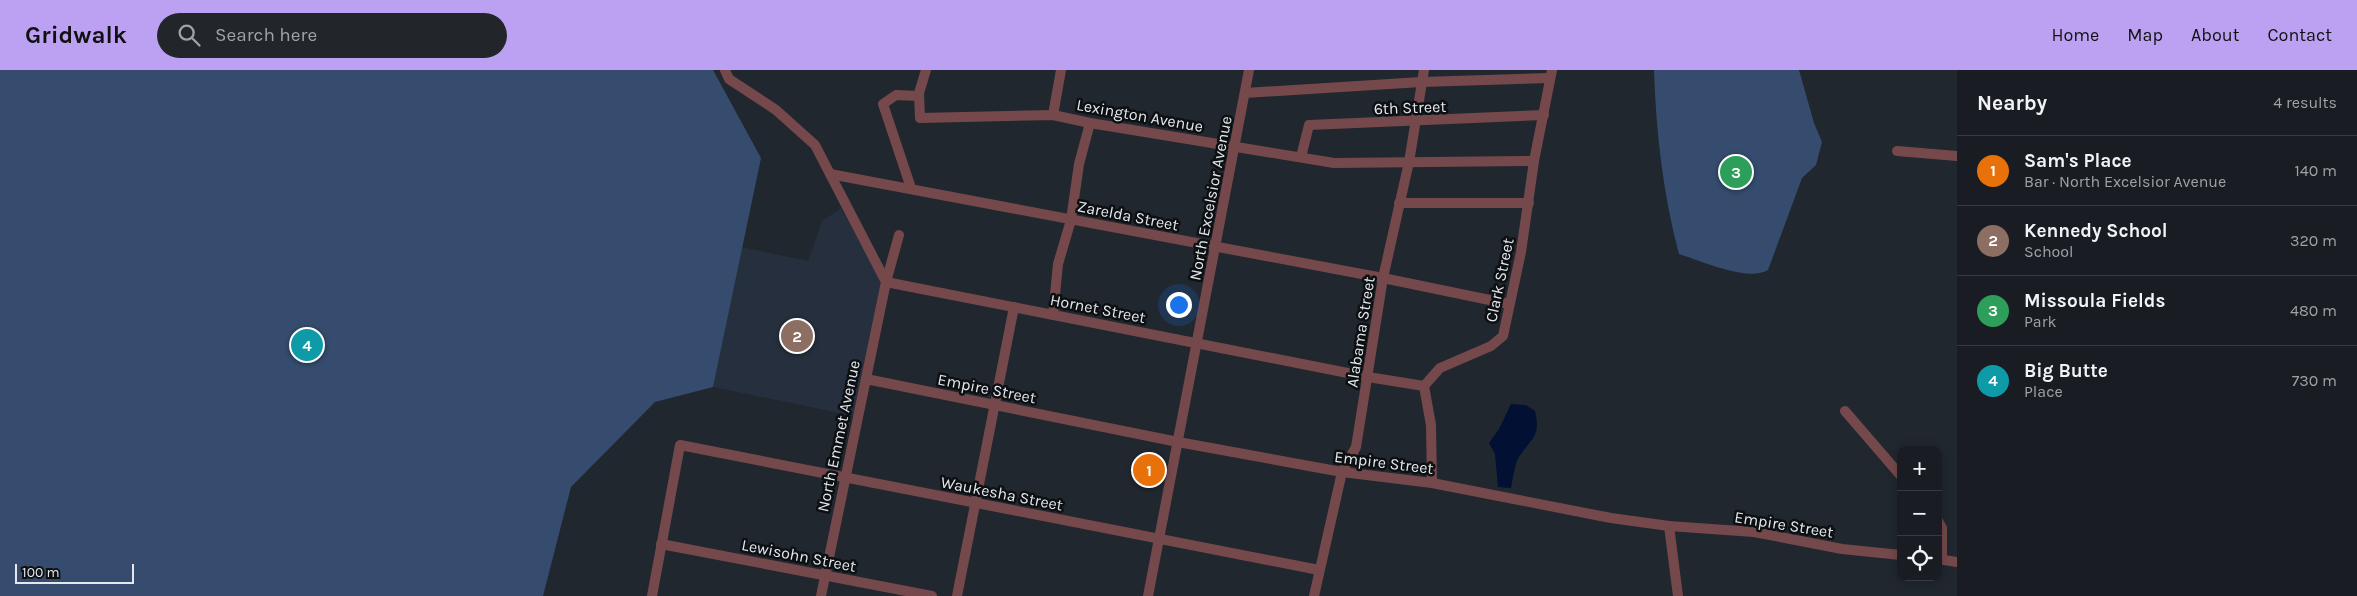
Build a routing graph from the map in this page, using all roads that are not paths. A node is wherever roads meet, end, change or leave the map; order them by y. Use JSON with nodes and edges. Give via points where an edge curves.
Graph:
{"nodes":[{"id":1,"x":725,"y":70,"type":"edge"},
{"id":2,"x":926,"y":70,"type":"edge"},
{"id":3,"x":1061,"y":70,"type":"edge"},
{"id":4,"x":1249,"y":70,"type":"edge"},
{"id":5,"x":1424,"y":70,"type":"edge"},
{"id":6,"x":1551,"y":74,"type":"edge"},
{"id":7,"x":1422,"y":82,"type":"junction"},
{"id":8,"x":1244,"y":93,"type":"junction"},
{"id":9,"x":919,"y":96,"type":"junction"},
{"id":10,"x":1053,"y":115,"type":"junction"},
{"id":11,"x":1544,"y":115,"type":"junction"},
{"id":12,"x":1417,"y":122,"type":"junction"},
{"id":13,"x":1090,"y":123,"type":"junction"},
{"id":14,"x":1236,"y":146,"type":"junction"},
{"id":15,"x":1897,"y":150,"type":"dead end"},
{"id":16,"x":1957,"y":156,"type":"edge"},
{"id":17,"x":1301,"y":157,"type":"junction"},
{"id":18,"x":1534,"y":160,"type":"junction"},
{"id":19,"x":1409,"y":162,"type":"junction"},
{"id":20,"x":830,"y":174,"type":"junction"},
{"id":21,"x":911,"y":188,"type":"junction"},
{"id":22,"x":1399,"y":203,"type":"junction"},
{"id":23,"x":1529,"y":203,"type":"junction"},
{"id":24,"x":1071,"y":220,"type":"junction"},
{"id":25,"x":899,"y":234,"type":"dead end"},
{"id":26,"x":1215,"y":246,"type":"junction"},
{"id":27,"x":1383,"y":278,"type":"junction"},
{"id":28,"x":886,"y":282,"type":"junction"},
{"id":29,"x":1509,"y":304,"type":"junction"},
{"id":30,"x":1014,"y":307,"type":"junction"},
{"id":31,"x":1053,"y":315,"type":"junction"},
{"id":32,"x":1197,"y":343,"type":"junction"},
{"id":33,"x":1368,"y":377,"type":"junction"},
{"id":34,"x":866,"y":379,"type":"junction"},
{"id":35,"x":1424,"y":386,"type":"junction"},
{"id":36,"x":994,"y":404,"type":"junction"},
{"id":37,"x":1845,"y":411,"type":"dead end"},
{"id":38,"x":1178,"y":442,"type":"junction"},
{"id":39,"x":1897,"y":471,"type":"edge"},
{"id":40,"x":1342,"y":472,"type":"junction"},
{"id":41,"x":844,"y":476,"type":"junction"},
{"id":42,"x":1432,"y":483,"type":"junction"},
{"id":43,"x":975,"y":502,"type":"junction"},
{"id":44,"x":1668,"y":526,"type":"junction"},
{"id":45,"x":1159,"y":540,"type":"junction"},
{"id":46,"x":660,"y":544,"type":"junction"},
{"id":47,"x":1897,"y":555,"type":"edge"},
{"id":48,"x":1942,"y":560,"type":"edge"},
{"id":49,"x":1957,"y":562,"type":"edge"},
{"id":50,"x":1319,"y":570,"type":"junction"},
{"id":51,"x":825,"y":575,"type":"junction"},
{"id":52,"x":652,"y":596,"type":"edge"},
{"id":53,"x":821,"y":596,"type":"edge"},
{"id":54,"x":932,"y":596,"type":"edge"},
{"id":55,"x":957,"y":596,"type":"edge"},
{"id":56,"x":1148,"y":596,"type":"edge"},
{"id":57,"x":1314,"y":596,"type":"edge"},
{"id":58,"x":1678,"y":596,"type":"edge"}],
"edges":[{"from":1,"to":20,"type":"street","via":[[729,79],[776,110],[815,145]]},
{"from":2,"to":9,"type":"street"},
{"from":3,"to":10,"type":"street"},
{"from":4,"to":8,"type":"street","name":"North Excelsior Avenue"},
{"from":5,"to":7,"type":"street","name":"Alabama Street"},
{"from":6,"to":7,"type":"street"},
{"from":6,"to":11,"type":"street","name":"Clark Street"},
{"from":7,"to":8,"type":"street"},
{"from":7,"to":12,"type":"street","name":"Alabama Street"},
{"from":8,"to":14,"type":"street","name":"North Excelsior Avenue"},
{"from":9,"to":10,"type":"street","name":"Lexington Avenue","via":[[920,118]]},
{"from":9,"to":21,"type":"street","via":[[896,95],[883,104]]},
{"from":10,"to":13,"type":"street","name":"Lexington Avenue"},
{"from":11,"to":12,"type":"street","name":"6th Street"},
{"from":11,"to":18,"type":"street","name":"Clark Street"},
{"from":12,"to":17,"type":"street","name":"6th Street","via":[[1309,126]]},
{"from":12,"to":19,"type":"street","name":"Alabama Street"},
{"from":13,"to":14,"type":"street","name":"Lexington Avenue"},
{"from":13,"to":24,"type":"street","via":[[1079,164]]},
{"from":14,"to":17,"type":"street","name":"Lexington Avenue"},
{"from":14,"to":26,"type":"street","name":"North Excelsior Avenue"},
{"from":15,"to":16,"type":"street"},
{"from":17,"to":19,"type":"street","name":"Lexington Avenue","via":[[1334,163]]},
{"from":18,"to":19,"type":"street","name":"Lexington Avenue"},
{"from":18,"to":23,"type":"street","name":"Clark Street"},
{"from":19,"to":22,"type":"street","name":"Alabama Street"},
{"from":20,"to":21,"type":"street","name":"Zarelda Street"},
{"from":20,"to":28,"type":"street"},
{"from":21,"to":24,"type":"street","name":"Zarelda Street"},
{"from":22,"to":23,"type":"street"},
{"from":22,"to":27,"type":"street","name":"Alabama Street"},
{"from":23,"to":29,"type":"street","name":"Clark Street"},
{"from":24,"to":26,"type":"street","name":"Zarelda Street"},
{"from":24,"to":31,"type":"street","via":[[1058,264]]},
{"from":25,"to":28,"type":"street","name":"North Emmet Avenue"},
{"from":26,"to":27,"type":"street","name":"Zarelda Street"},
{"from":26,"to":32,"type":"street","name":"North Excelsior Avenue"},
{"from":27,"to":29,"type":"street","name":"Zarelda Street"},
{"from":27,"to":33,"type":"street","name":"Alabama Street"},
{"from":28,"to":30,"type":"street","name":"Hornet Street"},
{"from":28,"to":34,"type":"street","name":"North Emmet Avenue"},
{"from":29,"to":35,"type":"street","name":"Clark Street","via":[[1503,336],[1491,346],[1440,368]]},
{"from":30,"to":31,"type":"street","name":"Hornet Street"},
{"from":30,"to":36,"type":"street"},
{"from":31,"to":32,"type":"street","name":"Hornet Street"},
{"from":32,"to":33,"type":"street","name":"Hornet Street"},
{"from":32,"to":38,"type":"street","name":"North Excelsior Avenue"},
{"from":33,"to":35,"type":"street","name":"Hornet Street"},
{"from":33,"to":40,"type":"street","name":"Alabama Street","via":[[1356,447]]},
{"from":34,"to":36,"type":"street","name":"Empire Street"},
{"from":34,"to":41,"type":"street","name":"North Emmet Avenue"},
{"from":35,"to":42,"type":"street","via":[[1431,425]]},
{"from":36,"to":38,"type":"street","name":"Empire Street"},
{"from":36,"to":43,"type":"street"},
{"from":37,"to":39,"type":"street"},
{"from":38,"to":40,"type":"street","name":"Empire Street"},
{"from":38,"to":45,"type":"street","name":"North Excelsior Avenue"},
{"from":40,"to":42,"type":"street","name":"Empire Street"},
{"from":40,"to":50,"type":"street","name":"Alabama Street"},
{"from":41,"to":43,"type":"street","name":"Waukesha Street"},
{"from":41,"to":46,"type":"street","name":"Waukesha Street","via":[[680,445]]},
{"from":41,"to":51,"type":"street","name":"North Emmet Avenue"},
{"from":42,"to":44,"type":"street","name":"Empire Street"},
{"from":43,"to":45,"type":"street","name":"Waukesha Street"},
{"from":43,"to":55,"type":"street"},
{"from":44,"to":47,"type":"street","name":"Empire Street","via":[[1754,532],[1842,549]]},
{"from":44,"to":58,"type":"street"},
{"from":45,"to":50,"type":"street","name":"Waukesha Street"},
{"from":45,"to":56,"type":"street","name":"North Excelsior Avenue"},
{"from":46,"to":51,"type":"street","name":"Lewisohn Street"},
{"from":46,"to":52,"type":"street"},
{"from":48,"to":49,"type":"street"},
{"from":50,"to":57,"type":"street","name":"Alabama Street"},
{"from":51,"to":53,"type":"street","name":"North Emmet Avenue"},
{"from":51,"to":54,"type":"street","name":"Lewisohn Street"}]}
